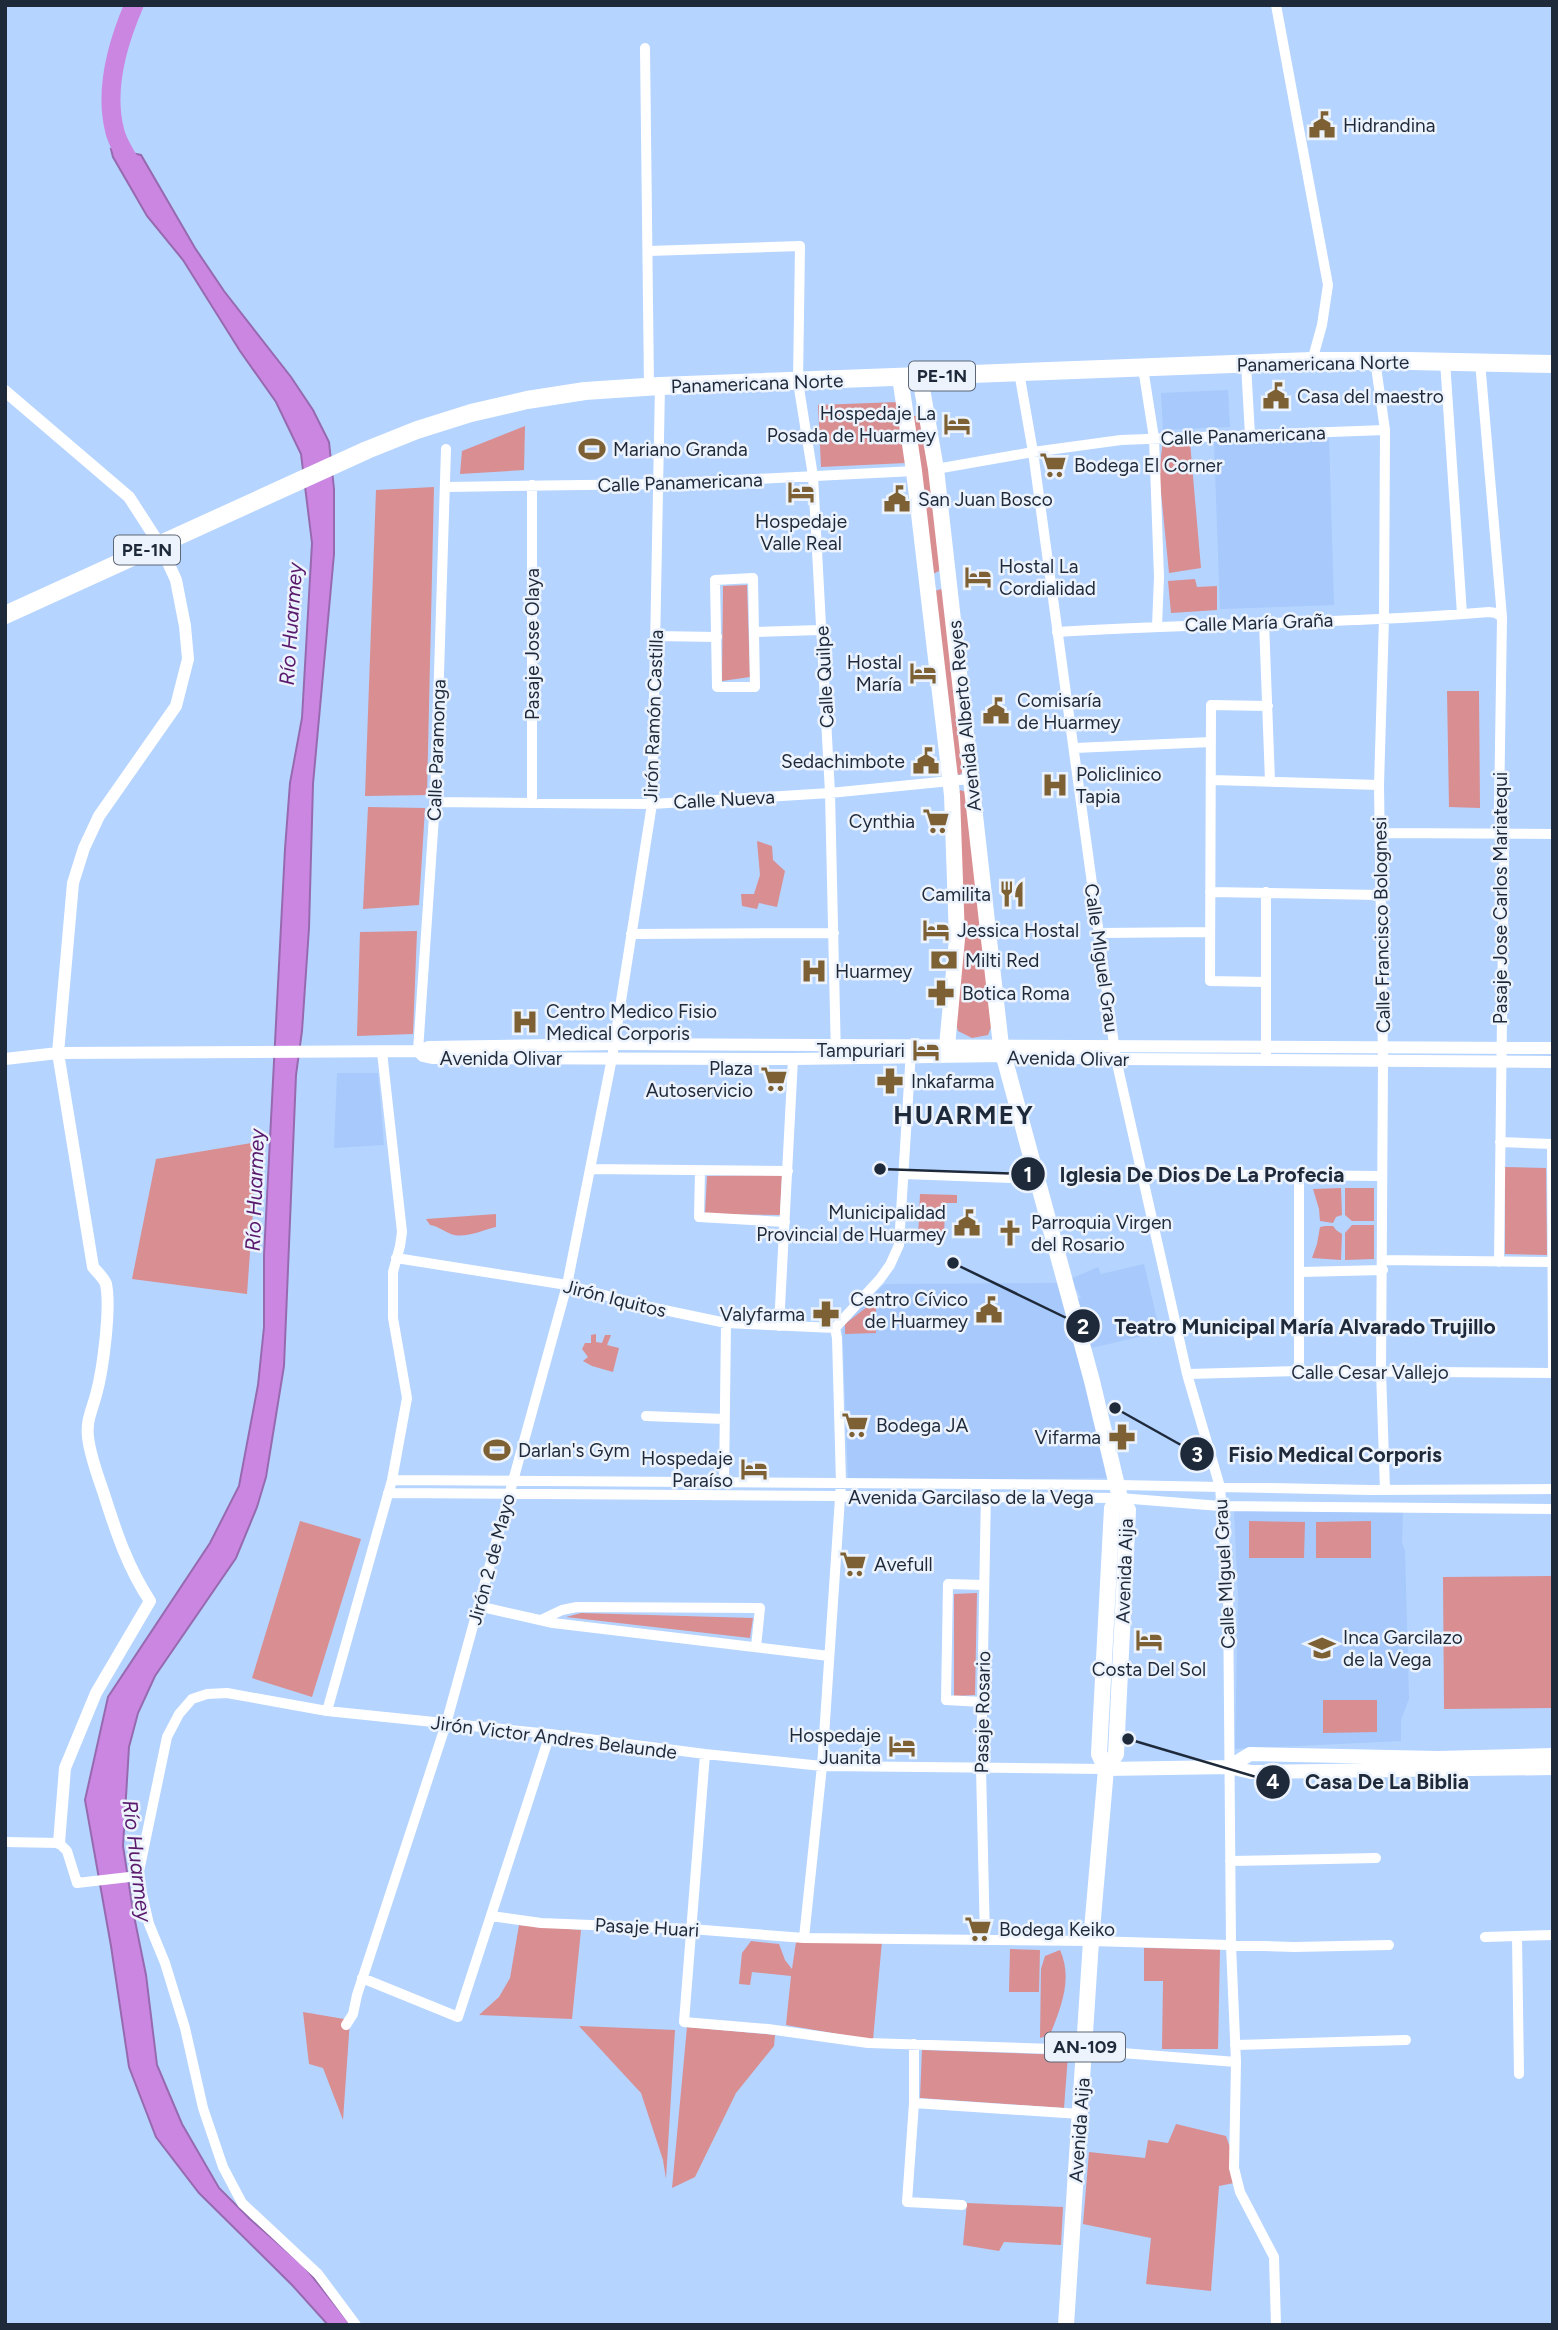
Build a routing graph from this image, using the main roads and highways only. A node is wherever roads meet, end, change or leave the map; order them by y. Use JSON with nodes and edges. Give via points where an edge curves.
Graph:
{"nodes":[{"id":1,"x":1553,"y":364,"type":"edge"},
{"id":2,"x":900,"y":377,"type":"junction"},
{"id":3,"x":920,"y":377,"type":"junction"},
{"id":4,"x":949,"y":579,"type":"junction"},
{"id":5,"x":927,"y":582,"type":"junction"},
{"id":6,"x":5,"y":615,"type":"edge"},
{"id":7,"x":947,"y":1046,"type":"road end"},
{"id":8,"x":1002,"y":1051,"type":"joint"},
{"id":9,"x":1553,"y":1755,"type":"edge"},
{"id":10,"x":1229,"y":1767,"type":"junction"},
{"id":11,"x":1553,"y":1768,"type":"edge"},
{"id":12,"x":1106,"y":1769,"type":"junction"},
{"id":13,"x":1066,"y":2325,"type":"edge"}],
"edges":[{"from":1,"to":3,"type":"highway","name":"Panamericana Norte","number":"PE-1N","via":[[1312,361]]},
{"from":2,"to":3,"type":"highway","name":"Panamericana Norte","number":"PE-1N"},
{"from":2,"to":5,"type":"main road","name":"Avenida Alberto Reyes"},
{"from":2,"to":6,"type":"highway","name":"Panamericana Norte","number":"PE-1N","via":[[585,391],[499,405],[417,430],[342,461]]},
{"from":3,"to":4,"type":"main road","name":"Avenida Alberto Reyes","number":"AN-109"},
{"from":4,"to":5,"type":"main road"},
{"from":4,"to":8,"type":"main road","name":"Avenida Alberto Reyes","number":"AN-109"},
{"from":5,"to":7,"type":"main road","name":"Avenida Alberto Reyes","via":[[950,782],[957,939]]},
{"from":8,"to":12,"type":"main road","name":"Avenida Aija","number":"AN-109","via":[[1119,1491],[1128,1510],[1116,1754]]},
{"from":9,"to":10,"type":"main road","via":[[1250,1754]]},
{"from":10,"to":11,"type":"main road","via":[[1251,1772]]},
{"from":10,"to":12,"type":"main road"},
{"from":12,"to":13,"type":"main road","name":"Avenida Aija","number":"AN-109"}]}
